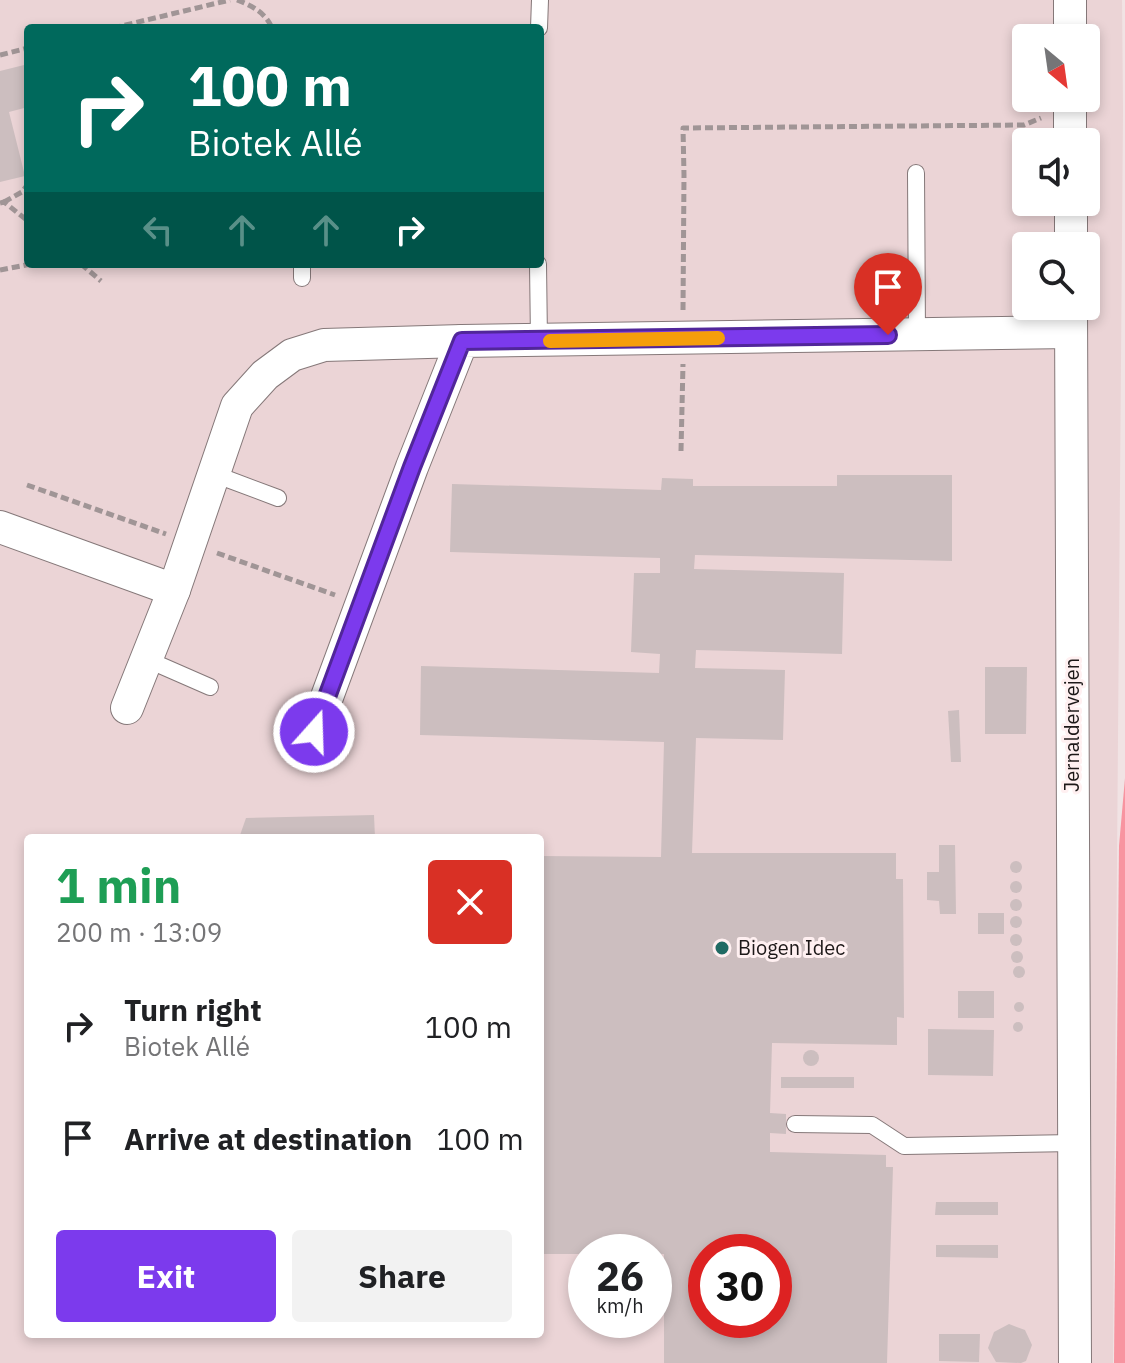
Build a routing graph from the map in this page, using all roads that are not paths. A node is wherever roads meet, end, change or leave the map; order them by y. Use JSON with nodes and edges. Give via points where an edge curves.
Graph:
{"nodes":[{"id":1,"x":540,"y":0,"type":"edge"},
{"id":2,"x":1070,"y":0,"type":"edge"},
{"id":3,"x":539,"y":24,"type":"edge"},
{"id":4,"x":1070,"y":24,"type":"edge"},
{"id":5,"x":916,"y":173,"type":"dead end"},
{"id":6,"x":538,"y":268,"type":"edge"},
{"id":7,"x":1061,"y":320,"type":"edge"},
{"id":8,"x":1071,"y":320,"type":"edge"},
{"id":9,"x":917,"y":334,"type":"junction"},
{"id":10,"x":462,"y":341,"type":"junction"},
{"id":11,"x":539,"y":341,"type":"junction"},
{"id":12,"x":214,"y":474,"type":"junction"},
{"id":13,"x":278,"y":498,"type":"dead end"},
{"id":14,"x":0,"y":527,"type":"edge"},
{"id":15,"x":174,"y":590,"type":"junction"},
{"id":16,"x":146,"y":659,"type":"junction"},
{"id":17,"x":210,"y":687,"type":"dead end"},
{"id":18,"x":127,"y":708,"type":"dead end"},
{"id":19,"x":314,"y":732,"type":"dead end"},
{"id":20,"x":795,"y":1124,"type":"dead end"},
{"id":21,"x":1074,"y":1143,"type":"junction"},
{"id":22,"x":1075,"y":1363,"type":"edge"}],
"edges":[{"from":1,"to":3,"type":"lane"},
{"from":2,"to":4,"type":"street"},
{"from":5,"to":9,"type":"lane"},
{"from":6,"to":11,"type":"lane"},
{"from":7,"to":9,"type":"street"},
{"from":8,"to":21,"type":"street","name":"Jernaldervejen"},
{"from":9,"to":11,"type":"street"},
{"from":10,"to":11,"type":"street"},
{"from":10,"to":12,"type":"street","via":[[324,345],[292,355],[237,406]]},
{"from":10,"to":19,"type":"street"},
{"from":12,"to":13,"type":"lane"},
{"from":12,"to":15,"type":"street"},
{"from":14,"to":15,"type":"street"},
{"from":15,"to":16,"type":"street"},
{"from":16,"to":17,"type":"lane"},
{"from":16,"to":18,"type":"street"},
{"from":20,"to":21,"type":"lane","via":[[872,1125],[904,1146]]},
{"from":21,"to":22,"type":"street","name":"Jernaldervejen"}]}
